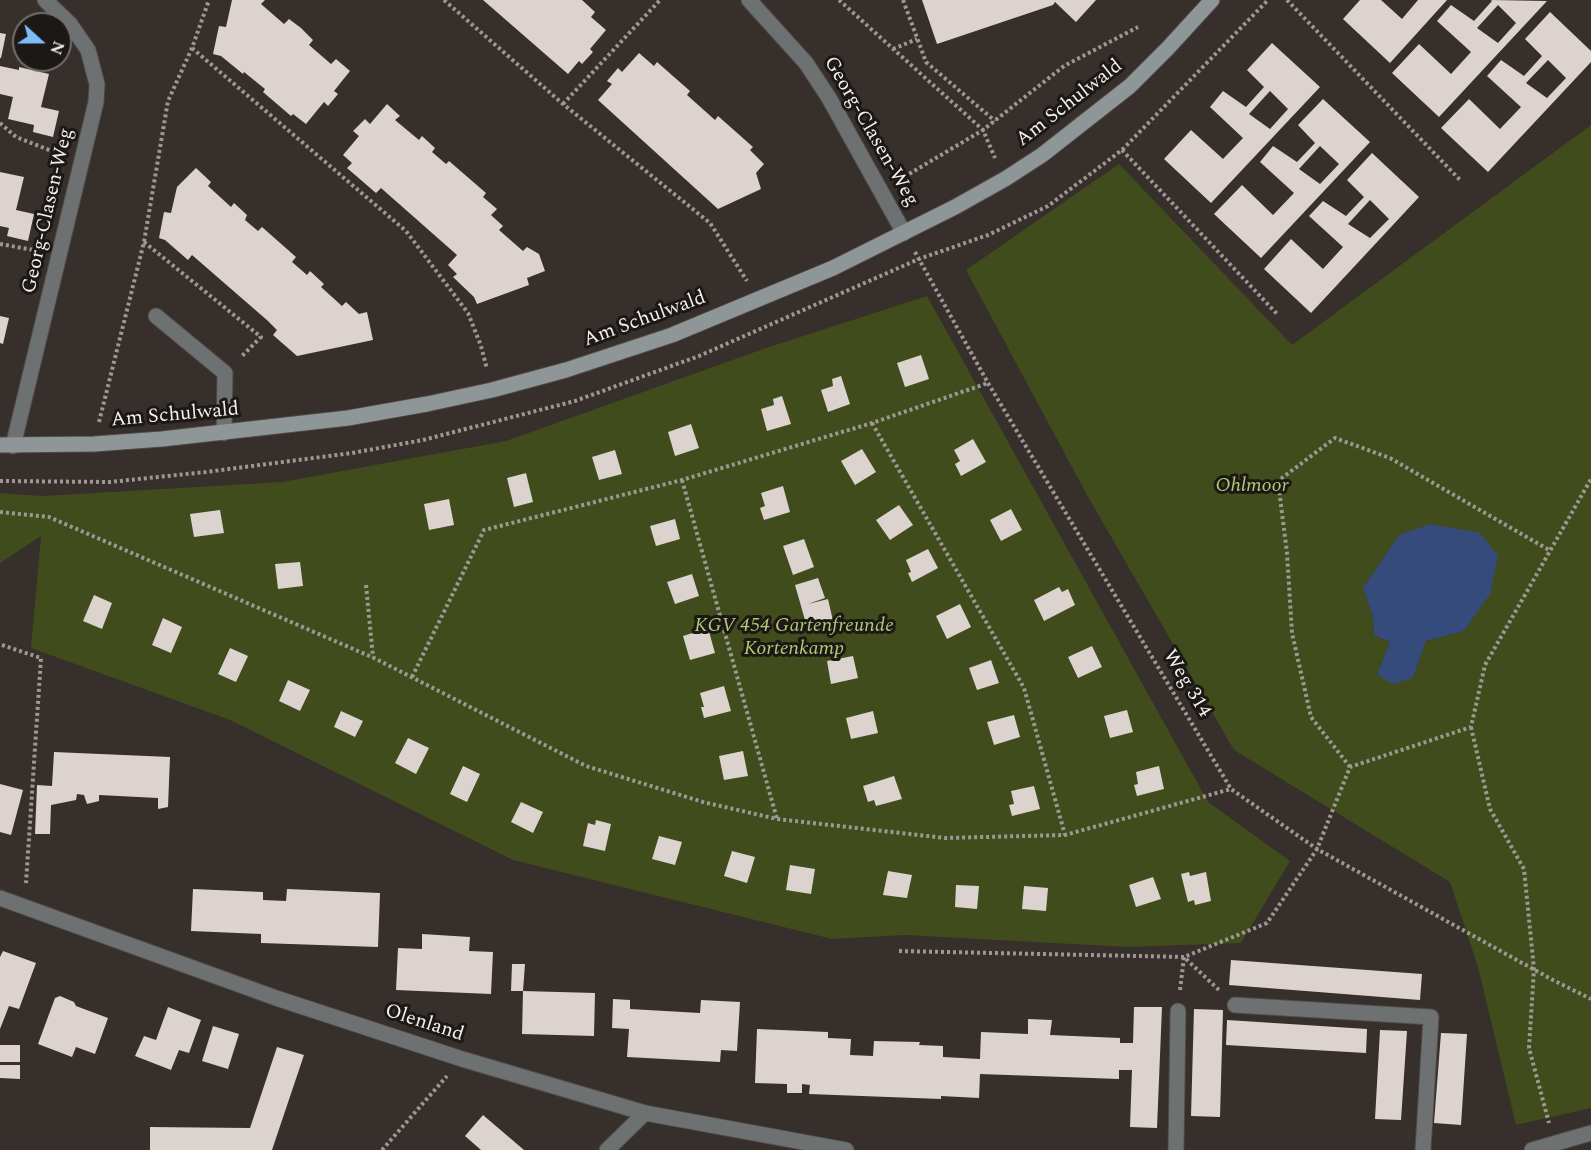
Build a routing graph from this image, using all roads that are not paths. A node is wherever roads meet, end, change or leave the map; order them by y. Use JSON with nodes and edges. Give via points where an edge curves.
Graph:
{"nodes":[{"id":1,"x":45,"y":0,"type":"edge"},
{"id":2,"x":750,"y":0,"type":"edge"},
{"id":3,"x":1212,"y":0,"type":"edge"},
{"id":4,"x":904,"y":233,"type":"junction"},
{"id":5,"x":156,"y":316,"type":"dead end"},
{"id":6,"x":224,"y":433,"type":"junction"},
{"id":7,"x":7,"y":446,"type":"edge"},
{"id":8,"x":0,"y":898,"type":"edge"},
{"id":9,"x":1235,"y":1005,"type":"road end"},
{"id":10,"x":1178,"y":1011,"type":"road end"},
{"id":11,"x":645,"y":1113,"type":"junction"},
{"id":12,"x":1591,"y":1133,"type":"edge"},
{"id":13,"x":607,"y":1150,"type":"edge"},
{"id":14,"x":846,"y":1150,"type":"edge"},
{"id":15,"x":1176,"y":1150,"type":"edge"},
{"id":16,"x":1423,"y":1150,"type":"edge"},
{"id":17,"x":1532,"y":1150,"type":"edge"}],
"edges":[{"from":1,"to":7,"type":"street","name":"Georg-Clasen-Weg","via":[[79,34],[88,50],[97,84],[96,102],[60,255]]},
{"from":2,"to":4,"type":"street","name":"Georg-Clasen-Weg","via":[[806,63]]},
{"from":3,"to":4,"type":"street","name":"Am Schulwald","via":[[1130,86],[1042,155]]},
{"from":4,"to":6,"type":"street","name":"Am Schulwald","via":[[759,300],[566,370],[427,404]]},
{"from":5,"to":6,"type":"street","via":[[225,374]]},
{"from":6,"to":7,"type":"street","name":"Am Schulwald","via":[[94,444]]},
{"from":8,"to":11,"type":"street","name":"Olenland","via":[[276,998]]},
{"from":9,"to":16,"type":"street","via":[[1431,1017]]},
{"from":10,"to":15,"type":"street"},
{"from":11,"to":13,"type":"street"},
{"from":11,"to":14,"type":"street","name":"Olenland"},
{"from":12,"to":17,"type":"street"}]}
